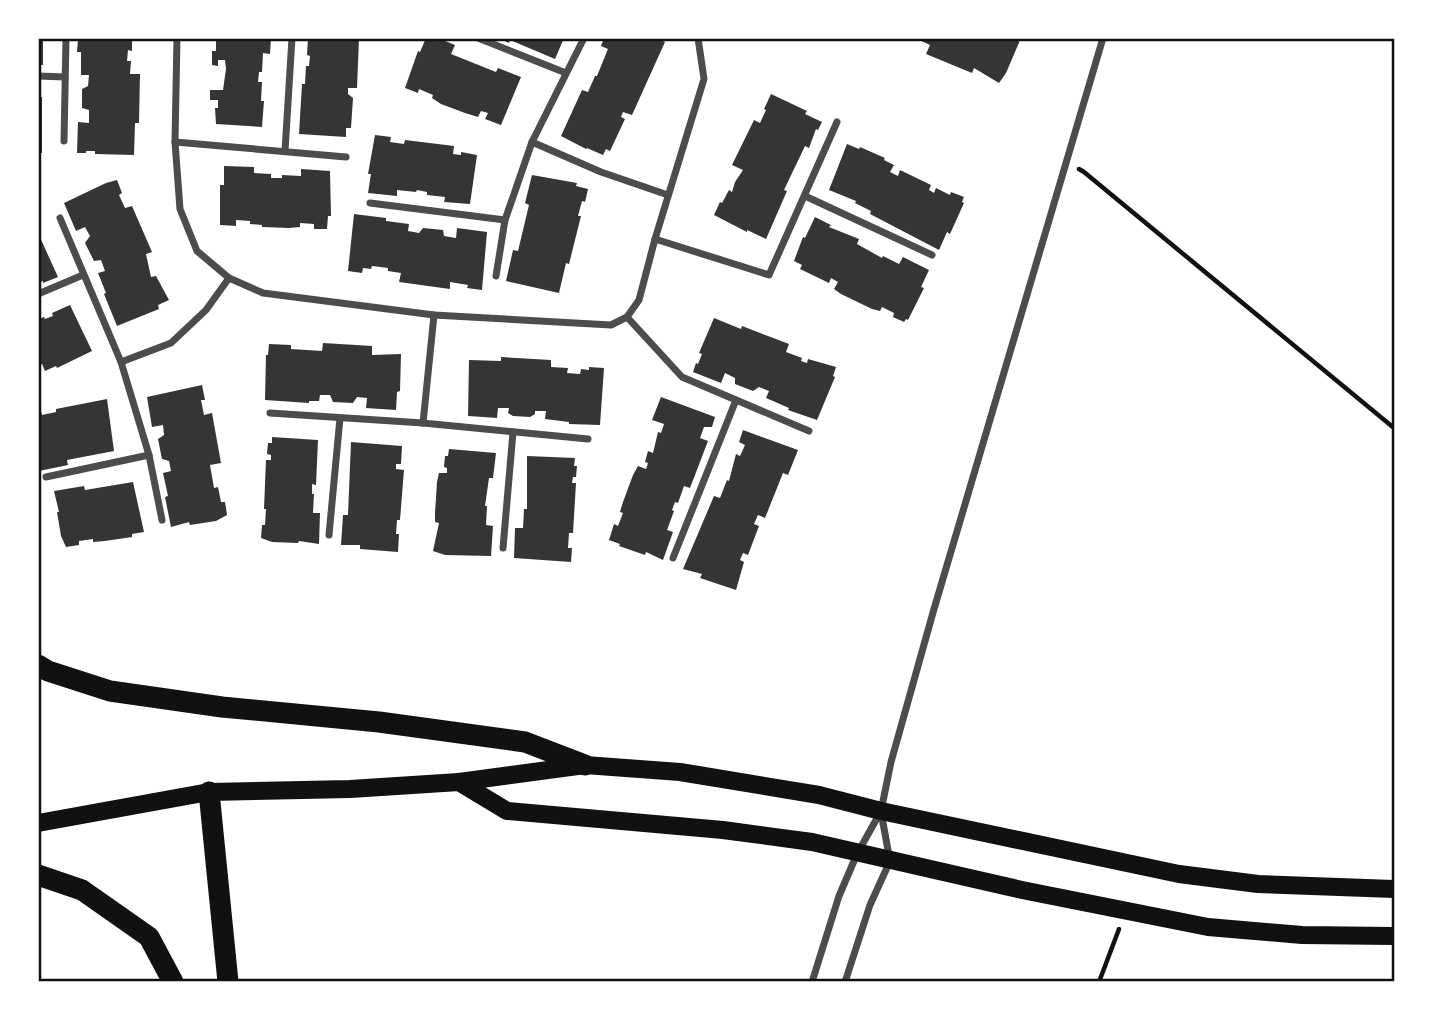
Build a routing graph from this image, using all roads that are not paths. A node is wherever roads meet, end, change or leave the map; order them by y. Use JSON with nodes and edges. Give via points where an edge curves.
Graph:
{"nodes":[{"id":1,"x":66,"y":38,"type":"edge"},
{"id":2,"x":177,"y":38,"type":"edge"},
{"id":3,"x":292,"y":38,"type":"edge"},
{"id":4,"x":478,"y":38,"type":"edge"},
{"id":5,"x":584,"y":38,"type":"edge"},
{"id":6,"x":698,"y":38,"type":"edge"},
{"id":7,"x":1103,"y":38,"type":"edge"},
{"id":8,"x":565,"y":73,"type":"junction"},
{"id":9,"x":38,"y":76,"type":"edge"},
{"id":10,"x":65,"y":77,"type":"junction"},
{"id":11,"x":836,"y":122,"type":"dead end"},
{"id":12,"x":64,"y":141,"type":"dead end"},
{"id":13,"x":175,"y":142,"type":"junction"},
{"id":14,"x":532,"y":142,"type":"junction"},
{"id":15,"x":285,"y":151,"type":"junction"},
{"id":16,"x":346,"y":157,"type":"dead end"},
{"id":17,"x":668,"y":195,"type":"junction"},
{"id":18,"x":805,"y":196,"type":"junction"},
{"id":19,"x":370,"y":203,"type":"dead end"},
{"id":20,"x":60,"y":218,"type":"dead end"},
{"id":21,"x":505,"y":220,"type":"junction"},
{"id":22,"x":655,"y":239,"type":"junction"},
{"id":23,"x":932,"y":255,"type":"dead end"},
{"id":24,"x":83,"y":275,"type":"junction"},
{"id":25,"x":496,"y":276,"type":"dead end"},
{"id":26,"x":229,"y":278,"type":"junction"},
{"id":27,"x":38,"y":294,"type":"edge"},
{"id":28,"x":434,"y":315,"type":"junction"},
{"id":29,"x":627,"y":317,"type":"junction"},
{"id":30,"x":121,"y":362,"type":"junction"},
{"id":31,"x":736,"y":400,"type":"junction"},
{"id":32,"x":270,"y":413,"type":"dead end"},
{"id":33,"x":340,"y":418,"type":"junction"},
{"id":34,"x":423,"y":423,"type":"junction"},
{"id":35,"x":809,"y":431,"type":"dead end"},
{"id":36,"x":513,"y":432,"type":"junction"},
{"id":37,"x":588,"y":439,"type":"dead end"},
{"id":38,"x":149,"y":455,"type":"junction"},
{"id":39,"x":46,"y":477,"type":"dead end"},
{"id":40,"x":162,"y":520,"type":"dead end"},
{"id":41,"x":329,"y":535,"type":"dead end"},
{"id":42,"x":503,"y":548,"type":"dead end"},
{"id":43,"x":673,"y":558,"type":"dead end"},
{"id":44,"x":38,"y":665,"type":"edge"},
{"id":45,"x":585,"y":765,"type":"junction"},
{"id":46,"x":459,"y":782,"type":"junction"},
{"id":47,"x":209,"y":792,"type":"junction"},
{"id":48,"x":881,"y":811,"type":"junction"},
{"id":49,"x":38,"y":823,"type":"edge"},
{"id":50,"x":857,"y":854,"type":"junction"},
{"id":51,"x":890,"y":861,"type":"junction"},
{"id":52,"x":38,"y":875,"type":"edge"},
{"id":53,"x":1395,"y":888,"type":"edge"},
{"id":54,"x":1395,"y":936,"type":"edge"},
{"id":55,"x":173,"y":982,"type":"edge"},
{"id":56,"x":228,"y":982,"type":"edge"},
{"id":57,"x":813,"y":982,"type":"edge"},
{"id":58,"x":845,"y":982,"type":"edge"}],
"edges":[{"from":1,"to":10,"type":"street"},
{"from":2,"to":13,"type":"street"},
{"from":3,"to":15,"type":"street"},
{"from":4,"to":8,"type":"street"},
{"from":5,"to":8,"type":"street"},
{"from":6,"to":17,"type":"street","via":[[704,79]]},
{"from":7,"to":48,"type":"street","via":[[934,609]]},
{"from":8,"to":14,"type":"street"},
{"from":9,"to":10,"type":"street"},
{"from":10,"to":12,"type":"street"},
{"from":11,"to":18,"type":"street"},
{"from":13,"to":15,"type":"street"},
{"from":13,"to":26,"type":"street","via":[[180,209],[197,251]]},
{"from":14,"to":17,"type":"street"},
{"from":14,"to":21,"type":"street"},
{"from":15,"to":16,"type":"street"},
{"from":17,"to":22,"type":"street"},
{"from":18,"to":22,"type":"street","via":[[769,275]]},
{"from":18,"to":23,"type":"street"},
{"from":19,"to":21,"type":"street"},
{"from":20,"to":24,"type":"street"},
{"from":21,"to":25,"type":"street"},
{"from":22,"to":29,"type":"street","via":[[639,300]]},
{"from":24,"to":27,"type":"street"},
{"from":24,"to":30,"type":"street"},
{"from":26,"to":28,"type":"street","via":[[263,293]]},
{"from":26,"to":30,"type":"street","via":[[206,310],[171,343]]},
{"from":28,"to":29,"type":"street","via":[[611,325]]},
{"from":28,"to":34,"type":"street"},
{"from":29,"to":31,"type":"street","via":[[682,377]]},
{"from":30,"to":38,"type":"street"},
{"from":31,"to":35,"type":"street"},
{"from":31,"to":43,"type":"street"},
{"from":32,"to":33,"type":"street"},
{"from":33,"to":34,"type":"street"},
{"from":33,"to":41,"type":"street"},
{"from":34,"to":36,"type":"street"},
{"from":36,"to":37,"type":"street"},
{"from":36,"to":42,"type":"street"},
{"from":38,"to":39,"type":"street"},
{"from":38,"to":40,"type":"street"},
{"from":44,"to":45,"type":"highway","via":[[110,691],[525,742]]},
{"from":45,"to":46,"type":"main road"},
{"from":45,"to":48,"type":"main road","via":[[693,774],[819,795]]},
{"from":46,"to":47,"type":"main road"},
{"from":46,"to":50,"type":"main road","via":[[507,811],[723,830],[812,842]]},
{"from":47,"to":49,"type":"main road"},
{"from":47,"to":56,"type":"highway"},
{"from":48,"to":50,"type":"street"},
{"from":48,"to":51,"type":"street"},
{"from":48,"to":53,"type":"main road","via":[[1179,874],[1258,884]]},
{"from":50,"to":51,"type":"main road"},
{"from":50,"to":57,"type":"street"},
{"from":51,"to":54,"type":"main road","via":[[1208,927]]},
{"from":51,"to":58,"type":"street"},
{"from":52,"to":55,"type":"highway","via":[[82,890],[149,937]]}]}
